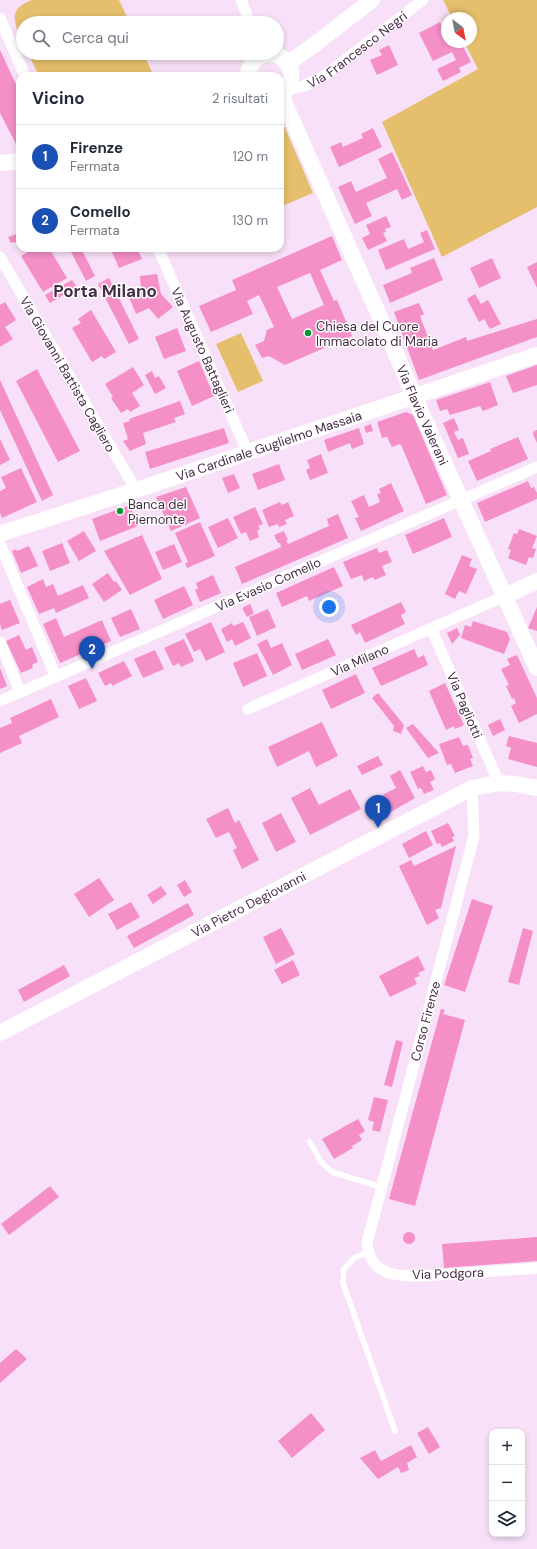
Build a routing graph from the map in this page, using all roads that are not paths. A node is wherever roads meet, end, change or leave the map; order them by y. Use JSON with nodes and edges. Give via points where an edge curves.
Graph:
{"nodes":[{"id":1,"x":241,"y":0,"type":"edge"},
{"id":2,"x":372,"y":0,"type":"edge"},
{"id":3,"x":423,"y":0,"type":"edge"},
{"id":4,"x":248,"y":16,"type":"edge"},
{"id":5,"x":0,"y":18,"type":"edge"},
{"id":6,"x":16,"y":54,"type":"edge"},
{"id":7,"x":19,"y":60,"type":"edge"},
{"id":8,"x":253,"y":60,"type":"edge"},
{"id":9,"x":284,"y":60,"type":"edge"},
{"id":10,"x":288,"y":63,"type":"junction"},
{"id":11,"x":24,"y":72,"type":"edge"},
{"id":12,"x":248,"y":72,"type":"edge"},
{"id":13,"x":284,"y":92,"type":"edge"},
{"id":14,"x":284,"y":93,"type":"edge"},
{"id":15,"x":284,"y":95,"type":"edge"},
{"id":16,"x":16,"y":161,"type":"edge"},
{"id":17,"x":0,"y":163,"type":"edge"},
{"id":18,"x":160,"y":252,"type":"edge"},
{"id":19,"x":0,"y":257,"type":"edge"},
{"id":20,"x":537,"y":355,"type":"edge"},
{"id":21,"x":414,"y":396,"type":"junction"},
{"id":22,"x":248,"y":453,"type":"junction"},
{"id":23,"x":537,"y":467,"type":"edge"},
{"id":24,"x":136,"y":490,"type":"junction"},
{"id":25,"x":461,"y":500,"type":"junction"},
{"id":26,"x":0,"y":534,"type":"edge"},
{"id":27,"x":0,"y":544,"type":"edge"},
{"id":28,"x":536,"y":581,"type":"edge"},
{"id":29,"x":505,"y":596,"type":"junction"},
{"id":30,"x":432,"y":628,"type":"junction"},
{"id":31,"x":0,"y":642,"type":"edge"},
{"id":32,"x":537,"y":668,"type":"edge"},
{"id":33,"x":56,"y":677,"type":"junction"},
{"id":34,"x":20,"y":692,"type":"junction"},
{"id":35,"x":0,"y":701,"type":"edge"},
{"id":36,"x":248,"y":709,"type":"dead end"},
{"id":37,"x":499,"y":783,"type":"junction"},
{"id":38,"x":472,"y":788,"type":"junction"},
{"id":39,"x":537,"y":788,"type":"edge"},
{"id":40,"x":0,"y":1033,"type":"edge"},
{"id":41,"x":310,"y":1142,"type":"dead end"},
{"id":42,"x":382,"y":1187,"type":"junction"},
{"id":43,"x":368,"y":1252,"type":"junction"},
{"id":44,"x":537,"y":1268,"type":"edge"},
{"id":45,"x":395,"y":1431,"type":"dead end"}],
"edges":[{"from":1,"to":4,"type":"street"},
{"from":2,"to":10,"type":"street","name":"Via Francesco Negri"},
{"from":3,"to":14,"type":"street","name":"Via Francesco Negri","via":[[327,74]]},
{"from":5,"to":6,"type":"street"},
{"from":7,"to":11,"type":"street"},
{"from":8,"to":12,"type":"street"},
{"from":9,"to":10,"type":"street"},
{"from":10,"to":13,"type":"street","via":[[292,75]]},
{"from":15,"to":21,"type":"street","name":"Via Flavio Valerani"},
{"from":16,"to":17,"type":"street"},
{"from":18,"to":22,"type":"street","name":"Via Augusto Battaglieri"},
{"from":19,"to":24,"type":"street","name":"Via Giovanni Battista Cagliero"},
{"from":20,"to":21,"type":"street","name":"Via Cardinale Guglielmo Massaia"},
{"from":21,"to":22,"type":"street","name":"Via Cardinale Guglielmo Massaia"},
{"from":21,"to":25,"type":"street","name":"Via Flavio Valerani"},
{"from":22,"to":24,"type":"street","name":"Via Cardinale Guglielmo Massaia"},
{"from":23,"to":25,"type":"street","name":"Via Evasio Comello"},
{"from":24,"to":26,"type":"street","name":"Via Cardinale Guglielmo Massaia"},
{"from":25,"to":29,"type":"street","name":"Via Flavio Valerani"},
{"from":25,"to":33,"type":"street","name":"Via Evasio Comello"},
{"from":27,"to":33,"type":"street"},
{"from":28,"to":29,"type":"street"},
{"from":29,"to":30,"type":"street","name":"Via Milano"},
{"from":29,"to":32,"type":"street","name":"Via Flavio Valerani"},
{"from":30,"to":36,"type":"street","name":"Via Milano"},
{"from":30,"to":37,"type":"street","name":"Via Pagliotti"},
{"from":31,"to":34,"type":"street"},
{"from":33,"to":34,"type":"street","name":"Via Evasio Comello"},
{"from":34,"to":35,"type":"street","name":"Via Evasio Comello"},
{"from":37,"to":38,"type":"street","name":"Via Pietro Degiovanni"},
{"from":37,"to":39,"type":"street","name":"Via Pietro Degiovanni"},
{"from":38,"to":40,"type":"street","name":"Via Pietro Degiovanni"},
{"from":38,"to":42,"type":"street","name":"Corso Firenze","via":[[474,836]]},
{"from":41,"to":42,"type":"lane","via":[[321,1162],[332,1172]]},
{"from":42,"to":43,"type":"street","name":"Corso Firenze","via":[[367,1243]]},
{"from":43,"to":44,"type":"street","name":"Via Podgora","via":[[376,1266],[386,1272],[404,1275],[425,1276]]},
{"from":43,"to":45,"type":"lane","via":[[354,1258],[344,1269],[343,1283]]}]}
